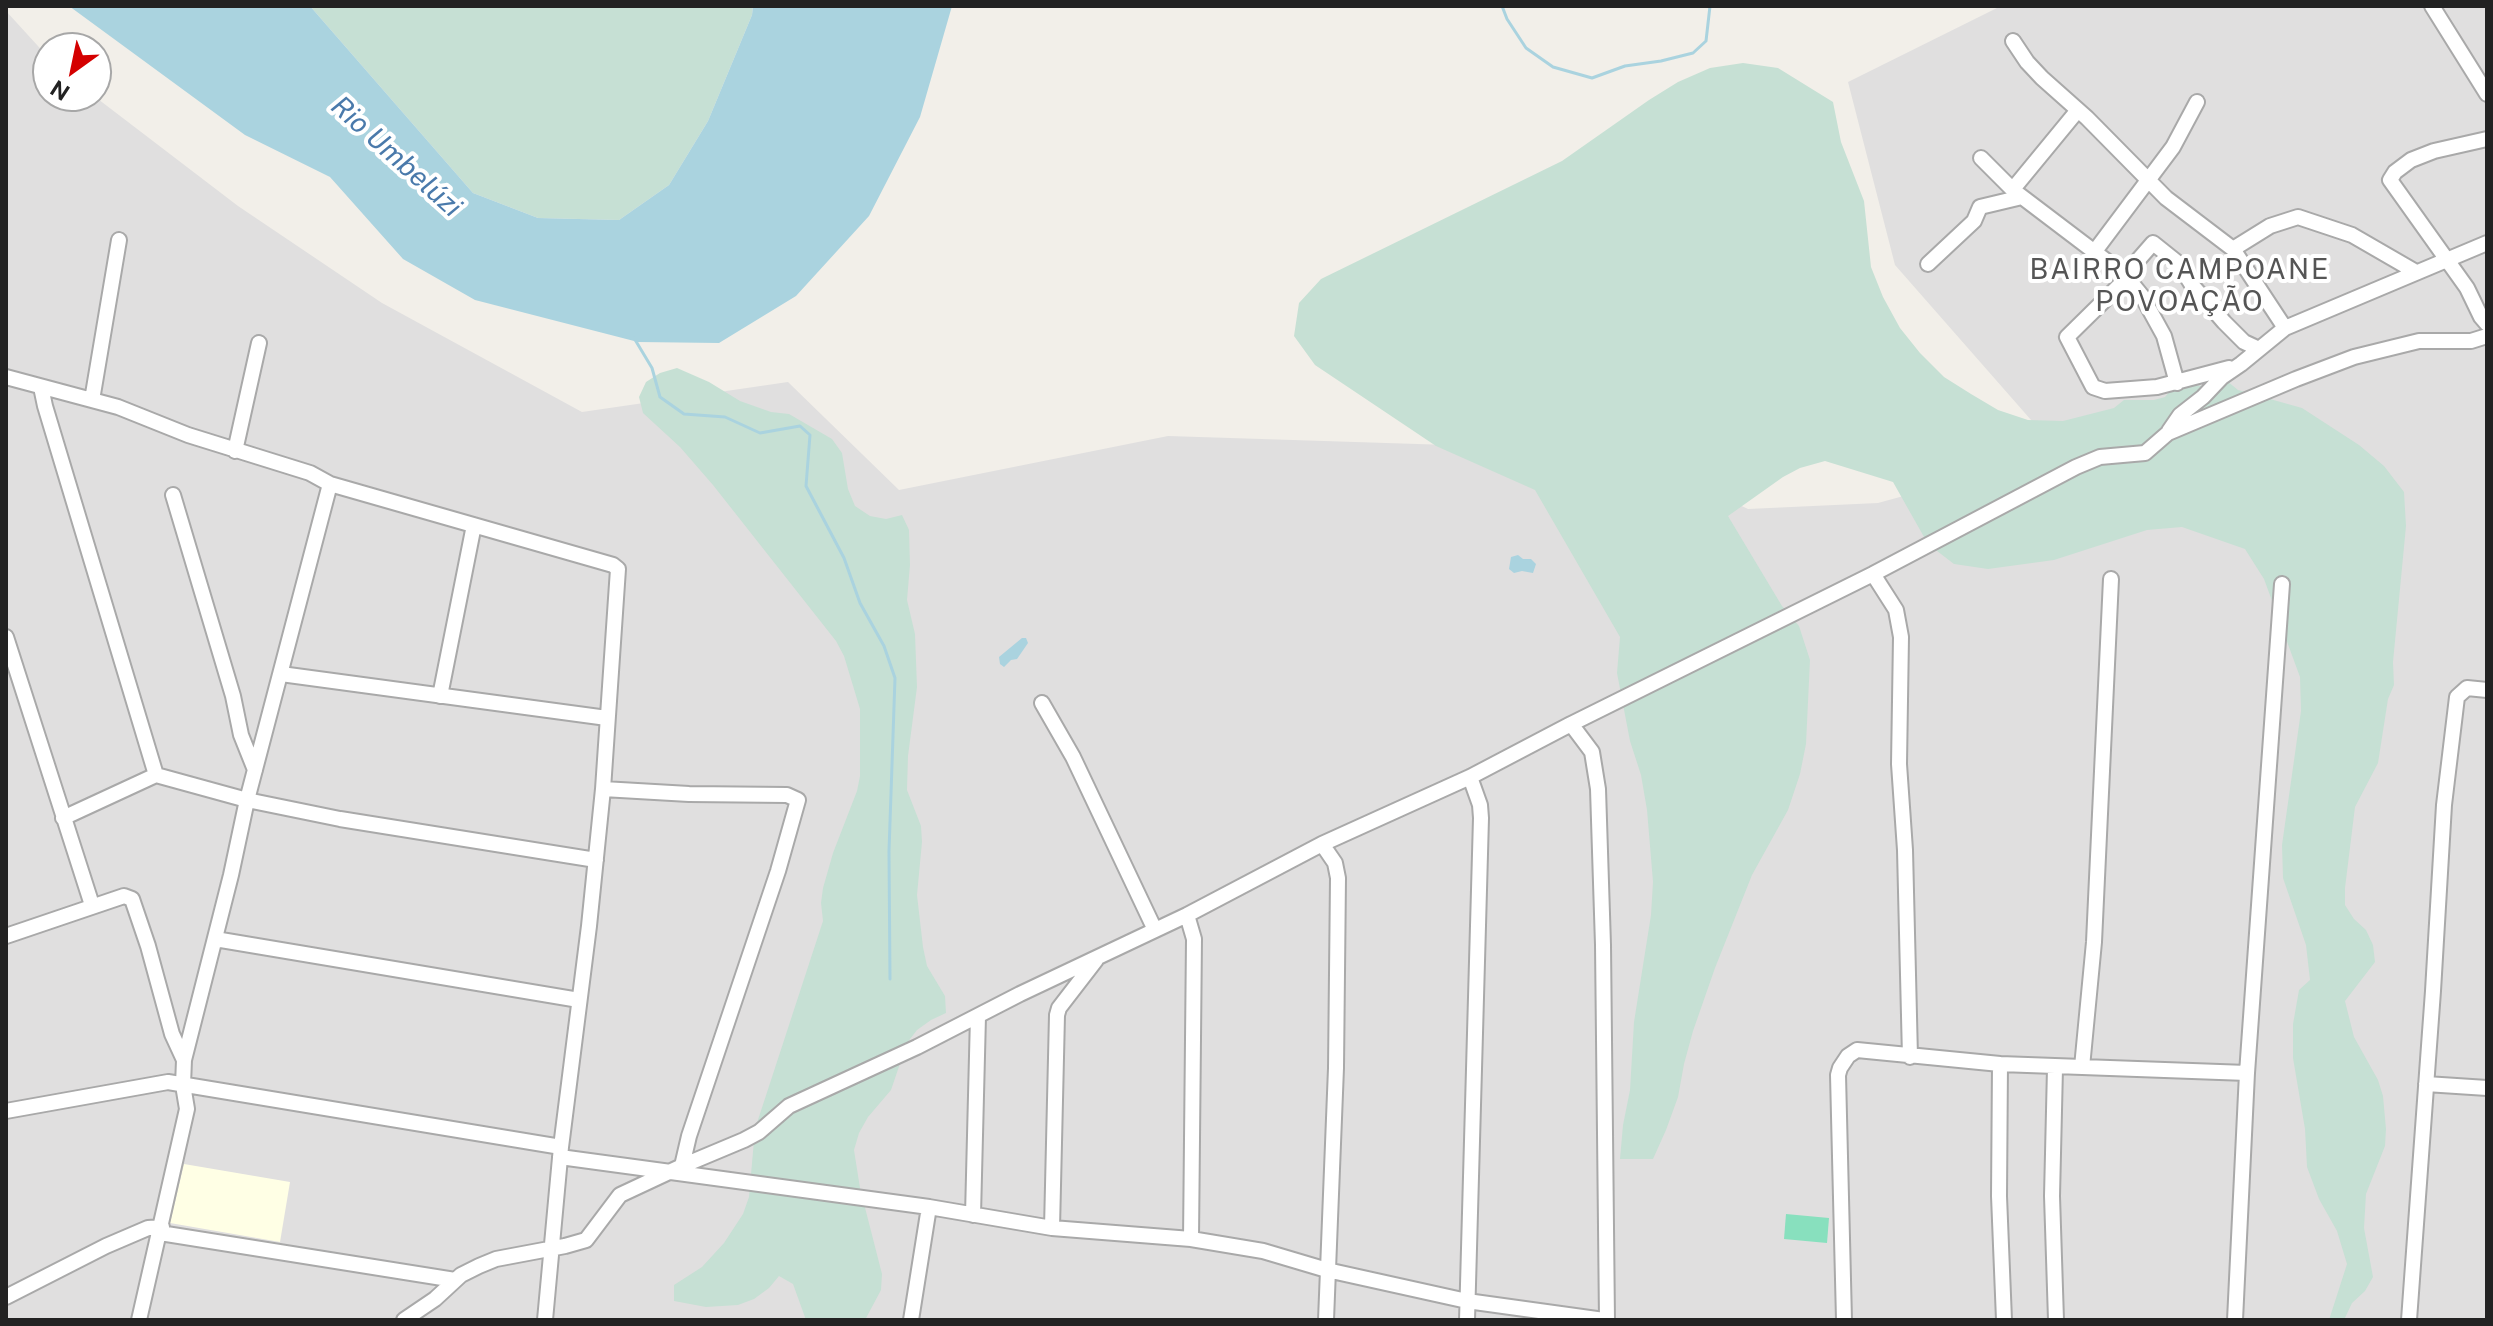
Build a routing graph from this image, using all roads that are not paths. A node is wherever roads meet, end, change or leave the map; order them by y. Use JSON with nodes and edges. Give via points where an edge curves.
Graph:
{"nodes":[{"id":1,"x":2432,"y":6,"type":"edge"},
{"id":2,"x":2013,"y":41,"type":"dead end"},
{"id":3,"x":2487,"y":94,"type":"edge"},
{"id":4,"x":2197,"y":102,"type":"dead end"},
{"id":5,"x":2078,"y":110,"type":"junction"},
{"id":6,"x":2487,"y":139,"type":"edge"},
{"id":7,"x":1981,"y":158,"type":"dead end"},
{"id":8,"x":2147,"y":179,"type":"junction"},
{"id":9,"x":2018,"y":193,"type":"junction"},
{"id":10,"x":119,"y":240,"type":"dead end"},
{"id":11,"x":2487,"y":243,"type":"edge"},
{"id":12,"x":2233,"y":249,"type":"junction"},
{"id":13,"x":2095,"y":251,"type":"junction"},
{"id":14,"x":2448,"y":260,"type":"junction"},
{"id":15,"x":1928,"y":264,"type":"dead end"},
{"id":16,"x":2416,"y":272,"type":"junction"},
{"id":17,"x":2126,"y":276,"type":"junction"},
{"id":18,"x":2485,"y":318,"type":"edge"},
{"id":19,"x":2285,"y":328,"type":"junction"},
{"id":20,"x":2487,"y":336,"type":"edge"},
{"id":21,"x":259,"y":343,"type":"dead end"},
{"id":22,"x":2259,"y":349,"type":"junction"},
{"id":23,"x":2241,"y":364,"type":"junction"},
{"id":24,"x":6,"y":377,"type":"edge"},
{"id":25,"x":2177,"y":383,"type":"junction"},
{"id":26,"x":41,"y":387,"type":"junction"},
{"id":27,"x":92,"y":400,"type":"junction"},
{"id":28,"x":2168,"y":433,"type":"junction"},
{"id":29,"x":235,"y":451,"type":"junction"},
{"id":30,"x":330,"y":484,"type":"junction"},
{"id":31,"x":173,"y":495,"type":"dead end"},
{"id":32,"x":474,"y":525,"type":"junction"},
{"id":33,"x":1873,"y":574,"type":"junction"},
{"id":34,"x":2111,"y":579,"type":"dead end"},
{"id":35,"x":2282,"y":584,"type":"dead end"},
{"id":36,"x":6,"y":637,"type":"edge"},
{"id":37,"x":281,"y":674,"type":"junction"},
{"id":38,"x":2487,"y":690,"type":"edge"},
{"id":39,"x":440,"y":696,"type":"junction"},
{"id":40,"x":1042,"y":703,"type":"dead end"},
{"id":41,"x":607,"y":718,"type":"junction"},
{"id":42,"x":1571,"y":724,"type":"junction"},
{"id":43,"x":255,"y":770,"type":"junction"},
{"id":44,"x":156,"y":775,"type":"junction"},
{"id":45,"x":1470,"y":777,"type":"junction"},
{"id":46,"x":603,"y":789,"type":"junction"},
{"id":47,"x":247,"y":800,"type":"junction"},
{"id":48,"x":63,"y":818,"type":"junction"},
{"id":49,"x":1322,"y":844,"type":"junction"},
{"id":50,"x":596,"y":860,"type":"junction"},
{"id":51,"x":92,"y":905,"type":"junction"},
{"id":52,"x":1187,"y":915,"type":"junction"},
{"id":53,"x":1155,"y":930,"type":"junction"},
{"id":54,"x":6,"y":936,"type":"edge"},
{"id":55,"x":215,"y":939,"type":"junction"},
{"id":56,"x":1098,"y":956,"type":"junction"},
{"id":57,"x":579,"y":1000,"type":"junction"},
{"id":58,"x":978,"y":1016,"type":"junction"},
{"id":59,"x":1910,"y":1057,"type":"junction"},
{"id":60,"x":184,"y":1060,"type":"junction"},
{"id":61,"x":2000,"y":1064,"type":"junction"},
{"id":62,"x":2082,"y":1067,"type":"junction"},
{"id":63,"x":2055,"y":1068,"type":"junction"},
{"id":64,"x":2247,"y":1073,"type":"junction"},
{"id":65,"x":2426,"y":1084,"type":"junction"},
{"id":66,"x":183,"y":1085,"type":"junction"},
{"id":67,"x":2487,"y":1088,"type":"edge"},
{"id":68,"x":6,"y":1111,"type":"edge"},
{"id":69,"x":560,"y":1152,"type":"junction"},
{"id":70,"x":682,"y":1166,"type":"junction"},
{"id":71,"x":666,"y":1173,"type":"junction"},
{"id":72,"x":929,"y":1207,"type":"junction"},
{"id":73,"x":973,"y":1215,"type":"junction"},
{"id":74,"x":1052,"y":1228,"type":"junction"},
{"id":75,"x":161,"y":1230,"type":"junction"},
{"id":76,"x":1191,"y":1239,"type":"junction"},
{"id":77,"x":553,"y":1248,"type":"junction"},
{"id":78,"x":1327,"y":1270,"type":"junction"},
{"id":79,"x":455,"y":1280,"type":"junction"},
{"id":80,"x":6,"y":1297,"type":"edge"},
{"id":81,"x":1467,"y":1301,"type":"junction"},
{"id":82,"x":139,"y":1320,"type":"edge"},
{"id":83,"x":404,"y":1320,"type":"edge"},
{"id":84,"x":545,"y":1320,"type":"edge"},
{"id":85,"x":911,"y":1320,"type":"edge"},
{"id":86,"x":1326,"y":1320,"type":"edge"},
{"id":87,"x":1467,"y":1320,"type":"edge"},
{"id":88,"x":1606,"y":1320,"type":"edge"},
{"id":89,"x":1844,"y":1320,"type":"edge"},
{"id":90,"x":2004,"y":1320,"type":"edge"},
{"id":91,"x":2056,"y":1320,"type":"edge"},
{"id":92,"x":2235,"y":1320,"type":"edge"},
{"id":93,"x":2409,"y":1320,"type":"edge"}],
"edges":[{"from":1,"to":3,"type":"street"},
{"from":2,"to":5,"type":"street","via":[[2042,78]]},
{"from":4,"to":8,"type":"street","via":[[2173,147]]},
{"from":5,"to":8,"type":"street"},
{"from":5,"to":9,"type":"street"},
{"from":6,"to":14,"type":"street","via":[[2411,160],[2390,180]]},
{"from":7,"to":9,"type":"street"},
{"from":8,"to":12,"type":"street"},
{"from":8,"to":13,"type":"street"},
{"from":9,"to":13,"type":"street"},
{"from":9,"to":15,"type":"street","via":[[1980,207],[1974,221]]},
{"from":10,"to":27,"type":"street"},
{"from":11,"to":14,"type":"street"},
{"from":12,"to":16,"type":"street","via":[[2270,226],[2298,217],[2352,235]]},
{"from":12,"to":19,"type":"street"},
{"from":13,"to":17,"type":"street"},
{"from":14,"to":16,"type":"street"},
{"from":14,"to":18,"type":"street"},
{"from":16,"to":19,"type":"street"},
{"from":17,"to":22,"type":"street","via":[[2153,243],[2178,263],[2244,342]]},
{"from":17,"to":25,"type":"street","via":[[2164,336]]},
{"from":17,"to":25,"type":"street","via":[[2067,337],[2085,375],[2093,387],[2105,391]]},
{"from":19,"to":22,"type":"street"},
{"from":20,"to":28,"type":"street","via":[[2419,341],[2354,357]]},
{"from":21,"to":29,"type":"street"},
{"from":22,"to":23,"type":"street"},
{"from":23,"to":25,"type":"street"},
{"from":23,"to":28,"type":"street","via":[[2180,415]]},
{"from":24,"to":26,"type":"street"},
{"from":26,"to":27,"type":"street"},
{"from":26,"to":44,"type":"street"},
{"from":27,"to":29,"type":"street"},
{"from":28,"to":33,"type":"street","via":[[2145,453],[2100,457],[2076,467]]},
{"from":29,"to":30,"type":"street"},
{"from":30,"to":32,"type":"street"},
{"from":30,"to":37,"type":"street"},
{"from":31,"to":43,"type":"street"},
{"from":32,"to":39,"type":"street"},
{"from":32,"to":41,"type":"street","via":[[618,569]]},
{"from":33,"to":42,"type":"street"},
{"from":33,"to":59,"type":"street","via":[[1896,610],[1901,637],[1899,764]]},
{"from":34,"to":62,"type":"street","via":[[2094,942]]},
{"from":35,"to":64,"type":"street"},
{"from":36,"to":48,"type":"street"},
{"from":37,"to":39,"type":"street"},
{"from":37,"to":43,"type":"street"},
{"from":38,"to":65,"type":"street","via":[[2467,688],[2457,697],[2444,805]]},
{"from":39,"to":41,"type":"street"},
{"from":40,"to":53,"type":"street"},
{"from":41,"to":46,"type":"street"},
{"from":42,"to":45,"type":"street"},
{"from":42,"to":88,"type":"street","via":[[1592,752],[1598,789]]},
{"from":43,"to":47,"type":"street"},
{"from":44,"to":47,"type":"street"},
{"from":44,"to":48,"type":"street"},
{"from":45,"to":49,"type":"street"},
{"from":45,"to":81,"type":"street","via":[[1481,818]]},
{"from":46,"to":50,"type":"street"},
{"from":46,"to":70,"type":"street","via":[[787,795],[798,800]]},
{"from":47,"to":50,"type":"street"},
{"from":47,"to":55,"type":"street"},
{"from":48,"to":51,"type":"street"},
{"from":49,"to":52,"type":"street"},
{"from":49,"to":78,"type":"street","via":[[1335,863],[1338,893]]},
{"from":50,"to":57,"type":"street"},
{"from":51,"to":54,"type":"street"},
{"from":51,"to":60,"type":"street","via":[[124,896],[132,899]]},
{"from":52,"to":53,"type":"street"},
{"from":52,"to":76,"type":"street","via":[[1194,939]]},
{"from":53,"to":56,"type":"street"},
{"from":55,"to":57,"type":"street"},
{"from":55,"to":60,"type":"street"},
{"from":56,"to":58,"type":"street"},
{"from":56,"to":74,"type":"street","via":[[1057,1015]]},
{"from":57,"to":69,"type":"street"},
{"from":58,"to":70,"type":"street","via":[[789,1106],[759,1132]]},
{"from":58,"to":73,"type":"street"},
{"from":59,"to":61,"type":"street"},
{"from":59,"to":89,"type":"street","via":[[1857,1050],[1840,1068]]},
{"from":60,"to":66,"type":"street"},
{"from":61,"to":63,"type":"street"},
{"from":61,"to":90,"type":"street"},
{"from":62,"to":63,"type":"street"},
{"from":62,"to":64,"type":"street"},
{"from":63,"to":91,"type":"street"},
{"from":64,"to":92,"type":"street"},
{"from":65,"to":67,"type":"street"},
{"from":65,"to":93,"type":"street"},
{"from":66,"to":68,"type":"street","via":[[159,1082]]},
{"from":66,"to":69,"type":"street"},
{"from":66,"to":75,"type":"street","via":[[187,1109]]},
{"from":69,"to":71,"type":"street"},
{"from":69,"to":77,"type":"street"},
{"from":70,"to":71,"type":"street"},
{"from":71,"to":72,"type":"street"},
{"from":71,"to":77,"type":"street","via":[[620,1195],[586,1240]]},
{"from":72,"to":73,"type":"street"},
{"from":72,"to":85,"type":"street"},
{"from":73,"to":74,"type":"street"},
{"from":74,"to":76,"type":"street"},
{"from":75,"to":79,"type":"street"},
{"from":75,"to":80,"type":"street","via":[[148,1228],[106,1246]]},
{"from":75,"to":82,"type":"street"},
{"from":76,"to":78,"type":"street","via":[[1263,1251]]},
{"from":77,"to":79,"type":"street","via":[[496,1259]]},
{"from":77,"to":84,"type":"street"},
{"from":78,"to":81,"type":"street"},
{"from":78,"to":86,"type":"street"},
{"from":79,"to":83,"type":"street"},
{"from":81,"to":87,"type":"street"},
{"from":81,"to":88,"type":"street"}]}
